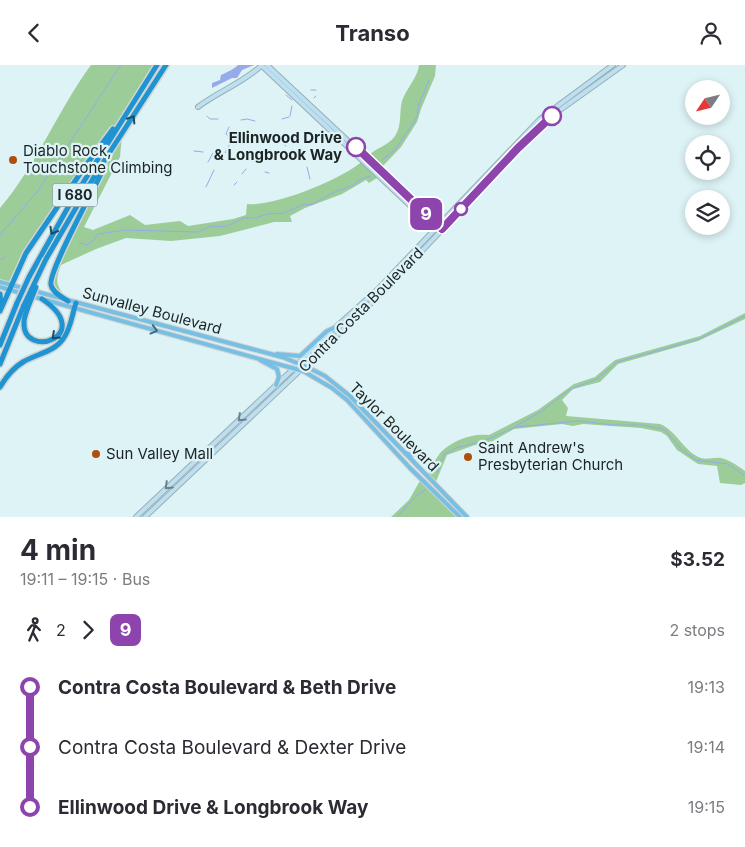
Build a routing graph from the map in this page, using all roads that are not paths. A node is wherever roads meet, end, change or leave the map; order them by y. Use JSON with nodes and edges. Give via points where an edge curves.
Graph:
{"nodes":[{"id":1,"x":157,"y":65,"type":"edge"},
{"id":2,"x":166,"y":65,"type":"edge"},
{"id":3,"x":261,"y":65,"type":"edge"},
{"id":4,"x":267,"y":65,"type":"edge"},
{"id":5,"x":613,"y":65,"type":"edge"},
{"id":6,"x":624,"y":65,"type":"edge"},
{"id":7,"x":198,"y":107,"type":"dead end"},
{"id":8,"x":125,"y":116,"type":"junction"},
{"id":9,"x":105,"y":160,"type":"junction"},
{"id":10,"x":436,"y":227,"type":"junction"},
{"id":11,"x":440,"y":231,"type":"junction"},
{"id":12,"x":0,"y":282,"type":"edge"},
{"id":13,"x":0,"y":287,"type":"edge"},
{"id":14,"x":10,"y":287,"type":"junction"},
{"id":15,"x":0,"y":294,"type":"edge"},
{"id":16,"x":42,"y":299,"type":"junction"},
{"id":17,"x":68,"y":301,"type":"junction"},
{"id":18,"x":26,"y":306,"type":"junction"},
{"id":19,"x":75,"y":306,"type":"junction"},
{"id":20,"x":0,"y":310,"type":"edge"},
{"id":21,"x":336,"y":327,"type":"junction"},
{"id":22,"x":0,"y":345,"type":"edge"},
{"id":23,"x":222,"y":348,"type":"junction"},
{"id":24,"x":246,"y":348,"type":"junction"},
{"id":25,"x":248,"y":355,"type":"junction"},
{"id":26,"x":273,"y":355,"type":"junction"},
{"id":27,"x":298,"y":363,"type":"junction"},
{"id":28,"x":0,"y":364,"type":"edge"},
{"id":29,"x":305,"y":366,"type":"junction"},
{"id":30,"x":295,"y":367,"type":"junction"},
{"id":31,"x":301,"y":370,"type":"junction"},
{"id":32,"x":276,"y":385,"type":"junction"},
{"id":33,"x":0,"y":387,"type":"edge"},
{"id":34,"x":265,"y":396,"type":"junction"},
{"id":35,"x":256,"y":413,"type":"junction"},
{"id":36,"x":419,"y":451,"type":"dead end"},
{"id":37,"x":404,"y":453,"type":"junction"},
{"id":38,"x":136,"y":517,"type":"edge"},
{"id":39,"x":145,"y":517,"type":"edge"},
{"id":40,"x":460,"y":517,"type":"edge"},
{"id":41,"x":467,"y":517,"type":"edge"}],
"edges":[{"from":1,"to":8,"type":"highway","number":"I 680"},
{"from":9,"to":2,"type":"highway","number":"I 680","one_way":true},
{"from":3,"to":7,"type":"main road","via":[[245,79]]},
{"from":3,"to":10,"type":"main road"},
{"from":4,"to":10,"type":"main road"},
{"from":5,"to":10,"type":"main road","name":"Contra Costa Boulevard","via":[[540,119]]},
{"from":6,"to":11,"type":"main road","name":"Contra Costa Boulevard","via":[[548,119]]},
{"from":8,"to":14,"type":"highway","via":[[26,253]]},
{"from":8,"to":22,"type":"highway","number":"I 680","one_way":true,"bridge":true,"via":[[29,277]]},
{"from":9,"to":17,"type":"highway","via":[[101,175],[52,276],[53,289]]},
{"from":9,"to":18,"type":"highway","number":"I 680","bridge":true,"via":[[46,259]]},
{"from":10,"to":11,"type":"main road"},
{"from":10,"to":21,"type":"main road","name":"Contra Costa Boulevard","via":[[377,290]]},
{"from":11,"to":29,"type":"main road","name":"Contra Costa Boulevard","via":[[383,292]]},
{"from":12,"to":14,"type":"main road","name":"Sunvalley Boulevard"},
{"from":13,"to":14,"type":"main road","name":"Sunvalley Boulevard"},
{"from":14,"to":16,"type":"main road","name":"Sunvalley Boulevard"},
{"from":14,"to":17,"type":"main road","name":"Sunvalley Boulevard"},
{"from":14,"to":20,"type":"highway"},
{"from":15,"to":20,"type":"highway"},
{"from":16,"to":18,"type":"highway","one_way":true,"via":[[54,307],[62,320],[60,333],[50,341],[36,341],[27,333],[24,321]]},
{"from":16,"to":19,"type":"main road","name":"Sunvalley Boulevard"},
{"from":17,"to":19,"type":"main road","name":"Sunvalley Boulevard"},
{"from":18,"to":28,"type":"highway","number":"I 680"},
{"from":19,"to":23,"type":"main road","name":"Sunvalley Boulevard","one_way":true},
{"from":19,"to":24,"type":"main road","name":"Sunvalley Boulevard"},
{"from":19,"to":33,"type":"highway","via":[[62,341],[16,367]]},
{"from":21,"to":26,"type":"main road","via":[[327,331],[300,356]]},
{"from":21,"to":27,"type":"main road","name":"Contra Costa Boulevard"},
{"from":23,"to":24,"type":"main road","via":[[241,351]]},
{"from":23,"to":25,"type":"main road","name":"Sunvalley Boulevard"},
{"from":24,"to":26,"type":"main road","name":"Sunvalley Boulevard"},
{"from":25,"to":30,"type":"main road","name":"Sunvalley Boulevard"},
{"from":25,"to":32,"type":"main road","via":[[276,368],[279,377]]},
{"from":26,"to":27,"type":"main road","name":"Sunvalley Boulevard"},
{"from":27,"to":29,"type":"main road","name":"Taylor Boulevard"},
{"from":27,"to":30,"type":"main road","name":"Contra Costa Boulevard"},
{"from":29,"to":31,"type":"main road","name":"Contra Costa Boulevard"},
{"from":29,"to":37,"type":"main road","name":"Taylor Boulevard","via":[[325,376],[350,397]]},
{"from":30,"to":31,"type":"main road","name":"Taylor Boulevard"},
{"from":30,"to":32,"type":"main road","name":"Contra Costa Boulevard"},
{"from":31,"to":35,"type":"main road","name":"Contra Costa Boulevard"},
{"from":31,"to":40,"type":"main road","name":"Taylor Boulevard","via":[[347,400]]},
{"from":32,"to":34,"type":"main road","name":"Contra Costa Boulevard"},
{"from":34,"to":35,"type":"main road","via":[[255,409]]},
{"from":34,"to":38,"type":"main road","name":"Contra Costa Boulevard","one_way":true},
{"from":35,"to":39,"type":"main road","name":"Contra Costa Boulevard"},
{"from":36,"to":37,"type":"main road","via":[[411,455]]},
{"from":37,"to":41,"type":"main road","name":"Taylor Boulevard"}]}
